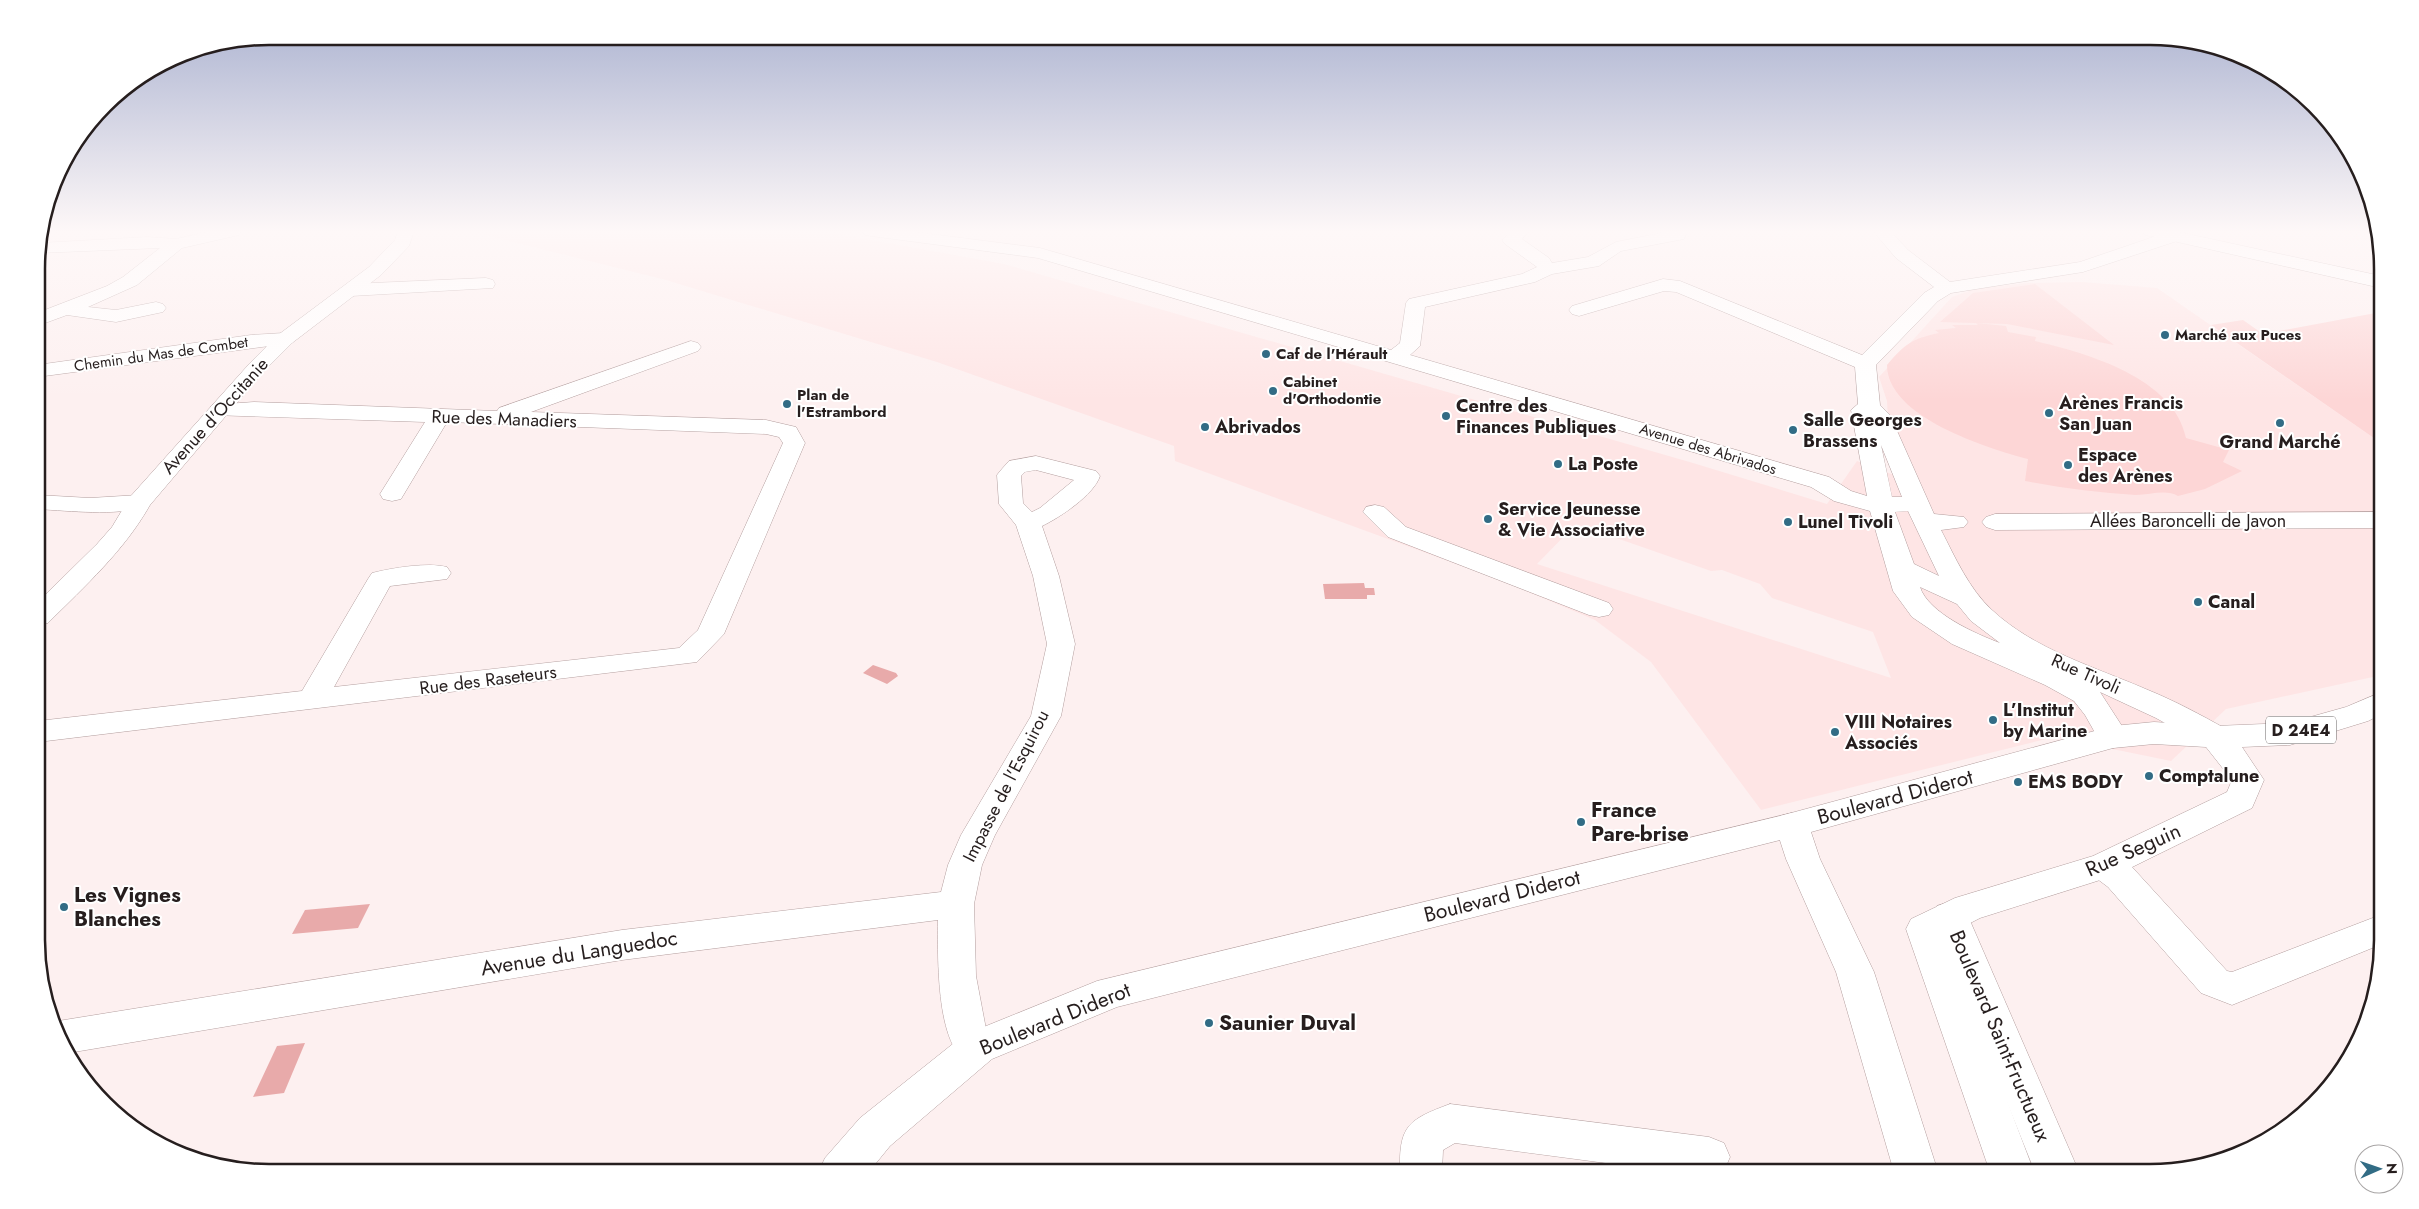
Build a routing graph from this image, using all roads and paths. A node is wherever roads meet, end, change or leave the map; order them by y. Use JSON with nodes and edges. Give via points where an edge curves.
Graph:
{"nodes":[{"id":1,"x":119,"y":287,"type":"edge"},
{"id":2,"x":354,"y":287,"type":"edge"},
{"id":3,"x":409,"y":287,"type":"edge"},
{"id":4,"x":1156,"y":287,"type":"edge"},
{"id":5,"x":1484,"y":287,"type":"edge"},
{"id":6,"x":1654,"y":287,"type":"edge"},
{"id":7,"x":1683,"y":287,"type":"edge"},
{"id":8,"x":1950,"y":287,"type":"edge"},
{"id":9,"x":1946,"y":288,"type":"joint"},
{"id":10,"x":351,"y":290,"type":"junction"},
{"id":11,"x":1600,"y":303,"type":"dead end"},
{"id":12,"x":156,"y":308,"type":"dead end"},
{"id":13,"x":66,"y":310,"type":"junction"},
{"id":14,"x":45,"y":317,"type":"edge"},
{"id":15,"x":286,"y":339,"type":"junction"},
{"id":16,"x":691,"y":346,"type":"dead end"},
{"id":17,"x":1393,"y":358,"type":"junction"},
{"id":18,"x":1865,"y":364,"type":"junction"},
{"id":19,"x":45,"y":371,"type":"edge"},
{"id":20,"x":1870,"y":407,"type":"junction"},
{"id":21,"x":220,"y":410,"type":"junction"},
{"id":22,"x":439,"y":417,"type":"junction"},
{"id":23,"x":492,"y":419,"type":"junction"},
{"id":24,"x":788,"y":432,"type":"joint"},
{"id":25,"x":392,"y":494,"type":"dead end"},
{"id":26,"x":1881,"y":498,"type":"junction"},
{"id":27,"x":45,"y":502,"type":"edge"},
{"id":28,"x":139,"y":502,"type":"junction"},
{"id":29,"x":1375,"y":512,"type":"dead end"},
{"id":30,"x":1921,"y":512,"type":"junction"},
{"id":31,"x":2374,"y":520,"type":"edge"},
{"id":32,"x":1955,"y":522,"type":"dead end"},
{"id":33,"x":1995,"y":522,"type":"dead end"},
{"id":34,"x":1028,"y":523,"type":"dead end"},
{"id":35,"x":1902,"y":569,"type":"junction"},
{"id":36,"x":438,"y":573,"type":"dead end"},
{"id":37,"x":1966,"y":598,"type":"junction"},
{"id":38,"x":1599,"y":609,"type":"dead end"},
{"id":39,"x":45,"y":610,"type":"edge"},
{"id":40,"x":1937,"y":623,"type":"junction"},
{"id":41,"x":311,"y":701,"type":"junction"},
{"id":42,"x":2374,"y":706,"type":"edge"},
{"id":43,"x":45,"y":731,"type":"edge"},
{"id":44,"x":2113,"y":737,"type":"junction"},
{"id":45,"x":2215,"y":737,"type":"junction"},
{"id":46,"x":1792,"y":825,"type":"junction"},
{"id":47,"x":2104,"y":866,"type":"junction"},
{"id":48,"x":956,"y":904,"type":"junction"},
{"id":49,"x":1950,"y":916,"type":"junction"},
{"id":50,"x":2374,"y":932,"type":"edge"},
{"id":51,"x":67,"y":1037,"type":"edge"},
{"id":52,"x":978,"y":1047,"type":"junction"},
{"id":53,"x":1709,"y":1158,"type":"dead end"},
{"id":54,"x":848,"y":1164,"type":"edge"},
{"id":55,"x":1421,"y":1164,"type":"edge"},
{"id":56,"x":1914,"y":1164,"type":"edge"},
{"id":57,"x":2009,"y":1164,"type":"edge"},
{"id":58,"x":2054,"y":1164,"type":"edge"}],
"edges":[{"from":1,"to":13,"type":"street"},
{"from":2,"to":10,"type":"street","name":"Avenue d'Occitanie"},
{"from":3,"to":10,"type":"street"},
{"from":4,"to":17,"type":"street","name":"Avenue des Abrivados"},
{"from":5,"to":17,"type":"street","via":[[1416,302],[1410,346]]},
{"from":6,"to":11,"type":"street"},
{"from":7,"to":18,"type":"street"},
{"from":8,"to":9,"type":"street"},
{"from":9,"to":18,"type":"street","via":[[1931,296]]},
{"from":10,"to":15,"type":"street","name":"Avenue d'Occitanie"},
{"from":12,"to":13,"type":"street","via":[[116,316]]},
{"from":13,"to":14,"type":"street"},
{"from":15,"to":19,"type":"street","name":"Chemin du Mas de Combet","via":[[250,341]]},
{"from":15,"to":21,"type":"street","name":"Avenue d'Occitanie","via":[[257,366]]},
{"from":16,"to":23,"type":"street"},
{"from":17,"to":26,"type":"street","name":"Avenue des Abrivados","via":[[1820,482],[1830,491],[1854,500]]},
{"from":18,"to":20,"type":"street","name":"Rue Tivoli"},
{"from":20,"to":26,"type":"street","name":"Rue Tivoli","via":[[1862,410]]},
{"from":20,"to":30,"type":"street","name":"Rue Tivoli","via":[[1880,415]]},
{"from":21,"to":22,"type":"street","name":"Rue des Manadiers"},
{"from":21,"to":28,"type":"street","name":"Avenue d'Occitanie"},
{"from":22,"to":23,"type":"street","name":"Rue des Manadiers"},
{"from":22,"to":25,"type":"street"},
{"from":23,"to":24,"type":"street","name":"Rue des Manadiers","via":[[766,427]]},
{"from":24,"to":41,"type":"street","name":"Rue des Raseteurs","via":[[794,443],[710,634],[687,656]]},
{"from":26,"to":30,"type":"street"},
{"from":26,"to":35,"type":"street","name":"Rue Tivoli","via":[[1885,522]]},
{"from":27,"to":28,"type":"street","via":[[90,505]]},
{"from":28,"to":39,"type":"street","name":"Avenue d'Occitanie","via":[[123,530],[106,550]]},
{"from":29,"to":38,"type":"street","via":[[1398,532]]},
{"from":30,"to":32,"type":"street"},
{"from":30,"to":37,"type":"street","name":"Rue Tivoli"},
{"from":31,"to":33,"type":"street","name":"Allées Baroncelli de Javon"},
{"from":34,"to":48,"type":"street","name":"Impasse de l'Esquirou","via":[[1046,576],[1061,644],[1046,716],[978,835],[965,865]]},
{"from":35,"to":37,"type":"street","name":"Rue Tivoli"},
{"from":35,"to":40,"type":"street","name":"Rue Tivoli","via":[[1907,591],[1922,611]]},
{"from":36,"to":41,"type":"street","via":[[381,578]]},
{"from":37,"to":40,"type":"street","via":[[1949,607]]},
{"from":37,"to":45,"type":"street","name":"Rue Tivoli","via":[[2000,632],[2055,662],[2139,697]]},
{"from":40,"to":44,"type":"street","name":"Rue Tivoli","via":[[1962,638],[2085,694]]},
{"from":41,"to":43,"type":"street","name":"Rue des Raseteurs"},
{"from":42,"to":45,"type":"street","number":"D 24E4","via":[[2290,734]]},
{"from":44,"to":45,"type":"street","name":"Boulevard Diderot","number":"D 24E4","via":[[2154,733]]},
{"from":44,"to":46,"type":"street","name":"Boulevard Diderot","number":"D 24E4"},
{"from":45,"to":47,"type":"street","name":"Rue Seguin","via":[[2248,780],[2240,800]]},
{"from":46,"to":52,"type":"street","name":"Boulevard Diderot","number":"D 24E4","via":[[1111,992]]},
{"from":46,"to":56,"type":"street","via":[[1803,859],[1855,972]]},
{"from":47,"to":49,"type":"street","name":"Rue Seguin"},
{"from":47,"to":50,"type":"street","via":[[2120,877],[2214,982],[2232,989]]},
{"from":48,"to":51,"type":"street","name":"Avenue du Languedoc","via":[[622,945]]},
{"from":48,"to":52,"type":"street","via":[[957,976],[968,1036]]},
{"from":49,"to":57,"type":"street","name":"Boulevard Saint-Fructueux","via":[[1924,929]]},
{"from":49,"to":58,"type":"street","name":"Boulevard Saint-Fructueux"},
{"from":52,"to":54,"type":"street","name":"Boulevard Diderot","number":"D 24E4","via":[[875,1132]]},
{"from":53,"to":55,"type":"street","via":[[1450,1123],[1422,1140]]}]}
